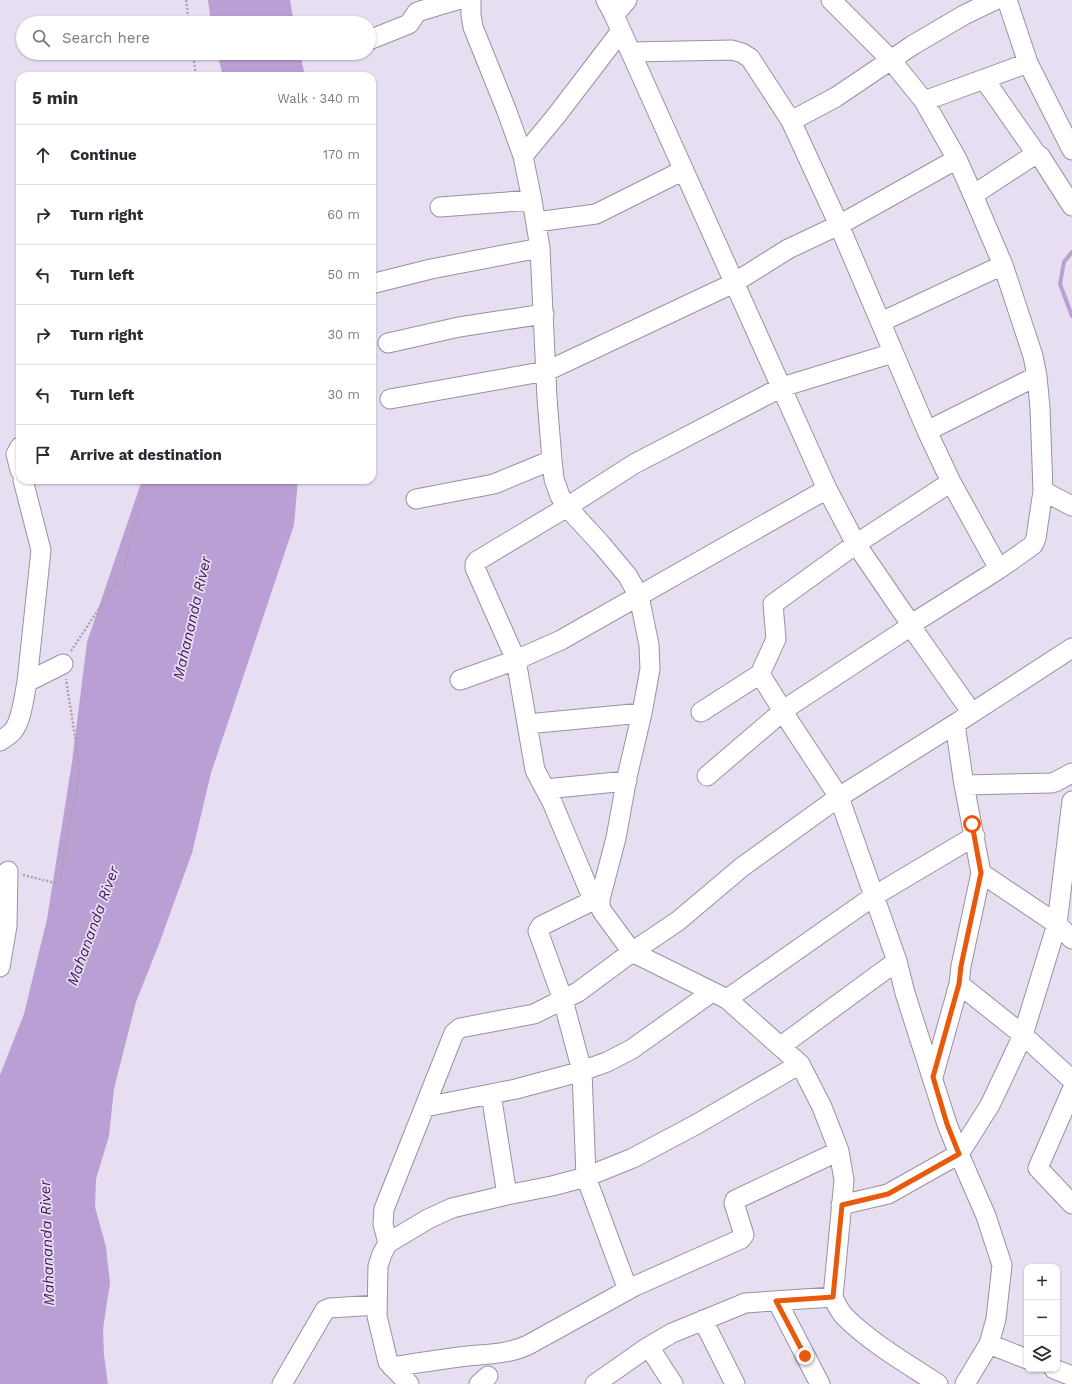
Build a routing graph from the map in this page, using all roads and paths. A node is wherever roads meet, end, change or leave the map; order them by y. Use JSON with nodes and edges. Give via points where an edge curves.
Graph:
{"nodes":[{"id":1,"x":186,"y":0,"type":"edge"},
{"id":2,"x":456,"y":0,"type":"edge"},
{"id":3,"x":471,"y":0,"type":"edge"},
{"id":4,"x":627,"y":0,"type":"edge"},
{"id":5,"x":831,"y":0,"type":"edge"},
{"id":6,"x":995,"y":0,"type":"edge"},
{"id":7,"x":1007,"y":0,"type":"edge"},
{"id":8,"x":614,"y":15,"type":"edge"},
{"id":9,"x":188,"y":16,"type":"edge"},
{"id":10,"x":376,"y":37,"type":"edge"},
{"id":11,"x":631,"y":52,"type":"junction"},
{"id":12,"x":194,"y":60,"type":"edge"},
{"id":13,"x":891,"y":60,"type":"junction"},
{"id":14,"x":1028,"y":63,"type":"junction"},
{"id":15,"x":195,"y":72,"type":"edge"},
{"id":16,"x":984,"y":79,"type":"junction"},
{"id":17,"x":924,"y":101,"type":"junction"},
{"id":18,"x":790,"y":121,"type":"junction"},
{"id":19,"x":1072,"y":150,"type":"edge"},
{"id":20,"x":1033,"y":152,"type":"junction"},
{"id":21,"x":523,"y":156,"type":"junction"},
{"id":22,"x":957,"y":159,"type":"junction"},
{"id":23,"x":684,"y":170,"type":"junction"},
{"id":24,"x":973,"y":195,"type":"junction"},
{"id":25,"x":532,"y":200,"type":"junction"},
{"id":26,"x":1072,"y":206,"type":"edge"},
{"id":27,"x":440,"y":208,"type":"dead end"},
{"id":28,"x":536,"y":222,"type":"junction"},
{"id":29,"x":839,"y":225,"type":"junction"},
{"id":30,"x":540,"y":248,"type":"junction"},
{"id":31,"x":1003,"y":265,"type":"junction"},
{"id":32,"x":376,"y":283,"type":"edge"},
{"id":33,"x":734,"y":283,"type":"junction"},
{"id":34,"x":544,"y":314,"type":"junction"},
{"id":35,"x":881,"y":322,"type":"junction"},
{"id":36,"x":388,"y":343,"type":"dead end"},
{"id":37,"x":893,"y":353,"type":"junction"},
{"id":38,"x":547,"y":371,"type":"junction"},
{"id":39,"x":1037,"y":376,"type":"junction"},
{"id":40,"x":782,"y":387,"type":"junction"},
{"id":41,"x":390,"y":398,"type":"dead end"},
{"id":42,"x":927,"y":431,"type":"junction"},
{"id":43,"x":552,"y":460,"type":"junction"},
{"id":44,"x":951,"y":482,"type":"junction"},
{"id":45,"x":24,"y":484,"type":"edge"},
{"id":46,"x":145,"y":484,"type":"edge"},
{"id":47,"x":827,"y":489,"type":"junction"},
{"id":48,"x":1043,"y":491,"type":"junction"},
{"id":49,"x":416,"y":499,"type":"dead end"},
{"id":50,"x":1072,"y":506,"type":"edge"},
{"id":51,"x":567,"y":507,"type":"junction"},
{"id":52,"x":856,"y":544,"type":"junction"},
{"id":53,"x":999,"y":568,"type":"junction"},
{"id":54,"x":639,"y":596,"type":"junction"},
{"id":55,"x":910,"y":625,"type":"junction"},
{"id":56,"x":1072,"y":648,"type":"edge"},
{"id":57,"x":516,"y":660,"type":"junction"},
{"id":58,"x":63,"y":664,"type":"junction"},
{"id":59,"x":760,"y":674,"type":"junction"},
{"id":60,"x":460,"y":680,"type":"dead end"},
{"id":61,"x":27,"y":682,"type":"junction"},
{"id":62,"x":783,"y":710,"type":"junction"},
{"id":63,"x":701,"y":712,"type":"dead end"},
{"id":64,"x":642,"y":713,"type":"junction"},
{"id":65,"x":972,"y":713,"type":"junction"},
{"id":66,"x":527,"y":724,"type":"junction"},
{"id":67,"x":956,"y":724,"type":"junction"},
{"id":68,"x":0,"y":741,"type":"edge"},
{"id":69,"x":1072,"y":773,"type":"edge"},
{"id":70,"x":707,"y":776,"type":"dead end"},
{"id":71,"x":626,"y":781,"type":"junction"},
{"id":72,"x":964,"y":785,"type":"junction"},
{"id":73,"x":546,"y":789,"type":"junction"},
{"id":74,"x":839,"y":797,"type":"junction"},
{"id":75,"x":1072,"y":801,"type":"edge"},
{"id":76,"x":975,"y":836,"type":"junction"},
{"id":77,"x":8,"y":872,"type":"joint"},
{"id":78,"x":981,"y":873,"type":"junction"},
{"id":79,"x":874,"y":896,"type":"junction"},
{"id":80,"x":599,"y":898,"type":"junction"},
{"id":81,"x":1057,"y":924,"type":"junction"},
{"id":82,"x":1072,"y":939,"type":"edge"},
{"id":83,"x":632,"y":952,"type":"junction"},
{"id":84,"x":897,"y":961,"type":"junction"},
{"id":85,"x":0,"y":967,"type":"edge"},
{"id":86,"x":959,"y":984,"type":"junction"},
{"id":87,"x":720,"y":995,"type":"junction"},
{"id":88,"x":563,"y":1000,"type":"junction"},
{"id":89,"x":1023,"y":1035,"type":"junction"},
{"id":90,"x":781,"y":1046,"type":"junction"},
{"id":91,"x":800,"y":1064,"type":"junction"},
{"id":92,"x":582,"y":1071,"type":"junction"},
{"id":93,"x":933,"y":1077,"type":"junction"},
{"id":94,"x":1072,"y":1080,"type":"edge"},
{"id":95,"x":1072,"y":1090,"type":"edge"},
{"id":96,"x":491,"y":1094,"type":"junction"},
{"id":97,"x":425,"y":1107,"type":"junction"},
{"id":98,"x":839,"y":1151,"type":"junction"},
{"id":99,"x":959,"y":1154,"type":"junction"},
{"id":100,"x":586,"y":1177,"type":"junction"},
{"id":101,"x":507,"y":1195,"type":"junction"},
{"id":102,"x":1072,"y":1204,"type":"edge"},
{"id":103,"x":842,"y":1205,"type":"junction"},
{"id":104,"x":388,"y":1243,"type":"junction"},
{"id":105,"x":628,"y":1290,"type":"junction"},
{"id":106,"x":833,"y":1297,"type":"junction"},
{"id":107,"x":776,"y":1301,"type":"junction"},
{"id":108,"x":377,"y":1305,"type":"junction"},
{"id":109,"x":704,"y":1320,"type":"junction"},
{"id":110,"x":989,"y":1344,"type":"junction"},
{"id":111,"x":649,"y":1346,"type":"junction"},
{"id":112,"x":1024,"y":1357,"type":"edge"},
{"id":113,"x":392,"y":1367,"type":"junction"},
{"id":114,"x":1060,"y":1371,"type":"edge"},
{"id":115,"x":1072,"y":1376,"type":"edge"},
{"id":116,"x":282,"y":1384,"type":"edge"},
{"id":117,"x":409,"y":1384,"type":"edge"},
{"id":118,"x":595,"y":1384,"type":"edge"},
{"id":119,"x":673,"y":1384,"type":"edge"},
{"id":120,"x":735,"y":1384,"type":"edge"},
{"id":121,"x":820,"y":1384,"type":"edge"},
{"id":122,"x":938,"y":1384,"type":"edge"},
{"id":123,"x":965,"y":1384,"type":"edge"}],
"edges":[{"from":1,"to":9,"type":"path"},
{"from":2,"to":10,"type":"street","via":[[417,12],[409,24]]},
{"from":3,"to":21,"type":"street","via":[[473,27]]},
{"from":4,"to":8,"type":"street"},
{"from":5,"to":13,"type":"street"},
{"from":6,"to":13,"type":"street","via":[[964,15]]},
{"from":7,"to":14,"type":"street"},
{"from":8,"to":11,"type":"street"},
{"from":8,"to":21,"type":"street","via":[[556,116]]},
{"from":11,"to":18,"type":"street","via":[[732,50],[742,53],[750,58]]},
{"from":11,"to":23,"type":"street"},
{"from":12,"to":15,"type":"path"},
{"from":13,"to":17,"type":"street"},
{"from":13,"to":18,"type":"street","via":[[836,97]]},
{"from":14,"to":16,"type":"street"},
{"from":14,"to":19,"type":"street"},
{"from":16,"to":17,"type":"street"},
{"from":16,"to":20,"type":"street"},
{"from":17,"to":22,"type":"street"},
{"from":18,"to":29,"type":"street"},
{"from":20,"to":24,"type":"street","via":[[1031,157]]},
{"from":20,"to":26,"type":"street","via":[[1040,156]]},
{"from":21,"to":25,"type":"street"},
{"from":22,"to":24,"type":"street"},
{"from":22,"to":29,"type":"street"},
{"from":23,"to":28,"type":"street","via":[[596,214]]},
{"from":23,"to":33,"type":"street"},
{"from":24,"to":31,"type":"street"},
{"from":25,"to":27,"type":"street"},
{"from":25,"to":28,"type":"street"},
{"from":28,"to":30,"type":"street"},
{"from":29,"to":33,"type":"street","via":[[788,249]]},
{"from":29,"to":35,"type":"street"},
{"from":30,"to":32,"type":"street","via":[[431,269]]},
{"from":30,"to":34,"type":"street"},
{"from":31,"to":35,"type":"street"},
{"from":31,"to":39,"type":"street"},
{"from":33,"to":38,"type":"street"},
{"from":33,"to":40,"type":"street"},
{"from":34,"to":36,"type":"street","via":[[459,327]]},
{"from":34,"to":38,"type":"street"},
{"from":35,"to":37,"type":"street"},
{"from":37,"to":40,"type":"street"},
{"from":37,"to":42,"type":"street"},
{"from":38,"to":41,"type":"street"},
{"from":38,"to":43,"type":"street"},
{"from":39,"to":42,"type":"street"},
{"from":39,"to":48,"type":"street"},
{"from":40,"to":47,"type":"street"},
{"from":40,"to":51,"type":"street","via":[[634,464]]},
{"from":42,"to":44,"type":"street"},
{"from":43,"to":49,"type":"street","via":[[494,484]]},
{"from":43,"to":51,"type":"street","via":[[554,479]]},
{"from":44,"to":52,"type":"street"},
{"from":44,"to":53,"type":"street"},
{"from":45,"to":61,"type":"street","via":[[41,550]]},
{"from":46,"to":58,"type":"path","via":[[122,574]]},
{"from":47,"to":52,"type":"street"},
{"from":47,"to":54,"type":"street"},
{"from":48,"to":50,"type":"street"},
{"from":48,"to":53,"type":"street","via":[[1035,542]]},
{"from":51,"to":54,"type":"street","via":[[605,549]]},
{"from":51,"to":57,"type":"street","via":[[477,560],[475,564]]},
{"from":52,"to":55,"type":"street"},
{"from":52,"to":59,"type":"street","via":[[773,604],[776,639]]},
{"from":53,"to":55,"type":"street"},
{"from":54,"to":57,"type":"street","via":[[561,640]]},
{"from":54,"to":64,"type":"street","via":[[649,645],[650,669]]},
{"from":55,"to":62,"type":"street"},
{"from":55,"to":65,"type":"street"},
{"from":56,"to":65,"type":"street"},
{"from":57,"to":60,"type":"street"},
{"from":57,"to":66,"type":"street"},
{"from":58,"to":61,"type":"street"},
{"from":58,"to":77,"type":"path","via":[[80,769],[59,884]]},
{"from":59,"to":62,"type":"street"},
{"from":59,"to":63,"type":"street"},
{"from":61,"to":68,"type":"street","via":[[19,720],[12,732]]},
{"from":62,"to":70,"type":"street"},
{"from":62,"to":74,"type":"street"},
{"from":64,"to":66,"type":"street"},
{"from":64,"to":71,"type":"street"},
{"from":65,"to":67,"type":"street"},
{"from":66,"to":73,"type":"street","via":[[535,770]]},
{"from":67,"to":72,"type":"street"},
{"from":67,"to":74,"type":"street"},
{"from":69,"to":72,"type":"street","via":[[1051,784]]},
{"from":71,"to":73,"type":"street"},
{"from":71,"to":80,"type":"street","via":[[616,838]]},
{"from":72,"to":76,"type":"street"},
{"from":73,"to":80,"type":"street","via":[[589,890]]},
{"from":74,"to":79,"type":"street"},
{"from":74,"to":83,"type":"street","via":[[742,867],[678,921]]},
{"from":75,"to":81,"type":"street"},
{"from":76,"to":78,"type":"street"},
{"from":76,"to":79,"type":"street"},
{"from":77,"to":85,"type":"street","via":[[7,926]]},
{"from":78,"to":81,"type":"street"},
{"from":78,"to":86,"type":"street"},
{"from":79,"to":84,"type":"street"},
{"from":79,"to":87,"type":"street"},
{"from":80,"to":83,"type":"street","via":[[602,911]]},
{"from":80,"to":88,"type":"street","via":[[538,929]]},
{"from":81,"to":82,"type":"street"},
{"from":81,"to":89,"type":"street"},
{"from":83,"to":87,"type":"street"},
{"from":83,"to":88,"type":"street"},
{"from":84,"to":90,"type":"street"},
{"from":84,"to":93,"type":"street"},
{"from":86,"to":89,"type":"street"},
{"from":86,"to":93,"type":"street"},
{"from":87,"to":90,"type":"street"},
{"from":87,"to":92,"type":"street","via":[[632,1049]]},
{"from":88,"to":92,"type":"street"},
{"from":88,"to":97,"type":"street","via":[[534,1014],[460,1028],[454,1033]]},
{"from":89,"to":94,"type":"street"},
{"from":89,"to":99,"type":"street","via":[[990,1104]]},
{"from":90,"to":91,"type":"street"},
{"from":91,"to":98,"type":"street","via":[[822,1107]]},
{"from":91,"to":100,"type":"street","via":[[633,1158]]},
{"from":92,"to":96,"type":"street"},
{"from":92,"to":100,"type":"street"},
{"from":93,"to":99,"type":"street"},
{"from":95,"to":102,"type":"street","via":[[1038,1168]]},
{"from":96,"to":97,"type":"street"},
{"from":96,"to":101,"type":"street"},
{"from":97,"to":104,"type":"street","via":[[384,1209],[383,1224]]},
{"from":98,"to":103,"type":"street","via":[[844,1180]]},
{"from":98,"to":105,"type":"street","via":[[736,1199],[734,1203],[744,1235],[742,1238]]},
{"from":99,"to":103,"type":"street","via":[[888,1194]]},
{"from":99,"to":110,"type":"street","via":[[986,1216],[1002,1265],[996,1319]]},
{"from":100,"to":101,"type":"street"},
{"from":100,"to":105,"type":"street"},
{"from":101,"to":104,"type":"street","via":[[452,1208]]},
{"from":103,"to":106,"type":"street"},
{"from":104,"to":108,"type":"street","via":[[378,1266]]},
{"from":105,"to":113,"type":"street","via":[[524,1347],[485,1355]]},
{"from":106,"to":107,"type":"street"},
{"from":106,"to":122,"type":"street","via":[[844,1315],[871,1338]]},
{"from":107,"to":109,"type":"street","via":[[745,1303]]},
{"from":107,"to":121,"type":"street"},
{"from":108,"to":113,"type":"street","via":[[377,1316],[388,1362]]},
{"from":108,"to":116,"type":"street","via":[[325,1310]]},
{"from":109,"to":111,"type":"street"},
{"from":109,"to":120,"type":"street"},
{"from":110,"to":112,"type":"street"},
{"from":110,"to":123,"type":"street"},
{"from":111,"to":118,"type":"street"},
{"from":111,"to":119,"type":"street"},
{"from":113,"to":117,"type":"street"},
{"from":114,"to":115,"type":"street"}]}
